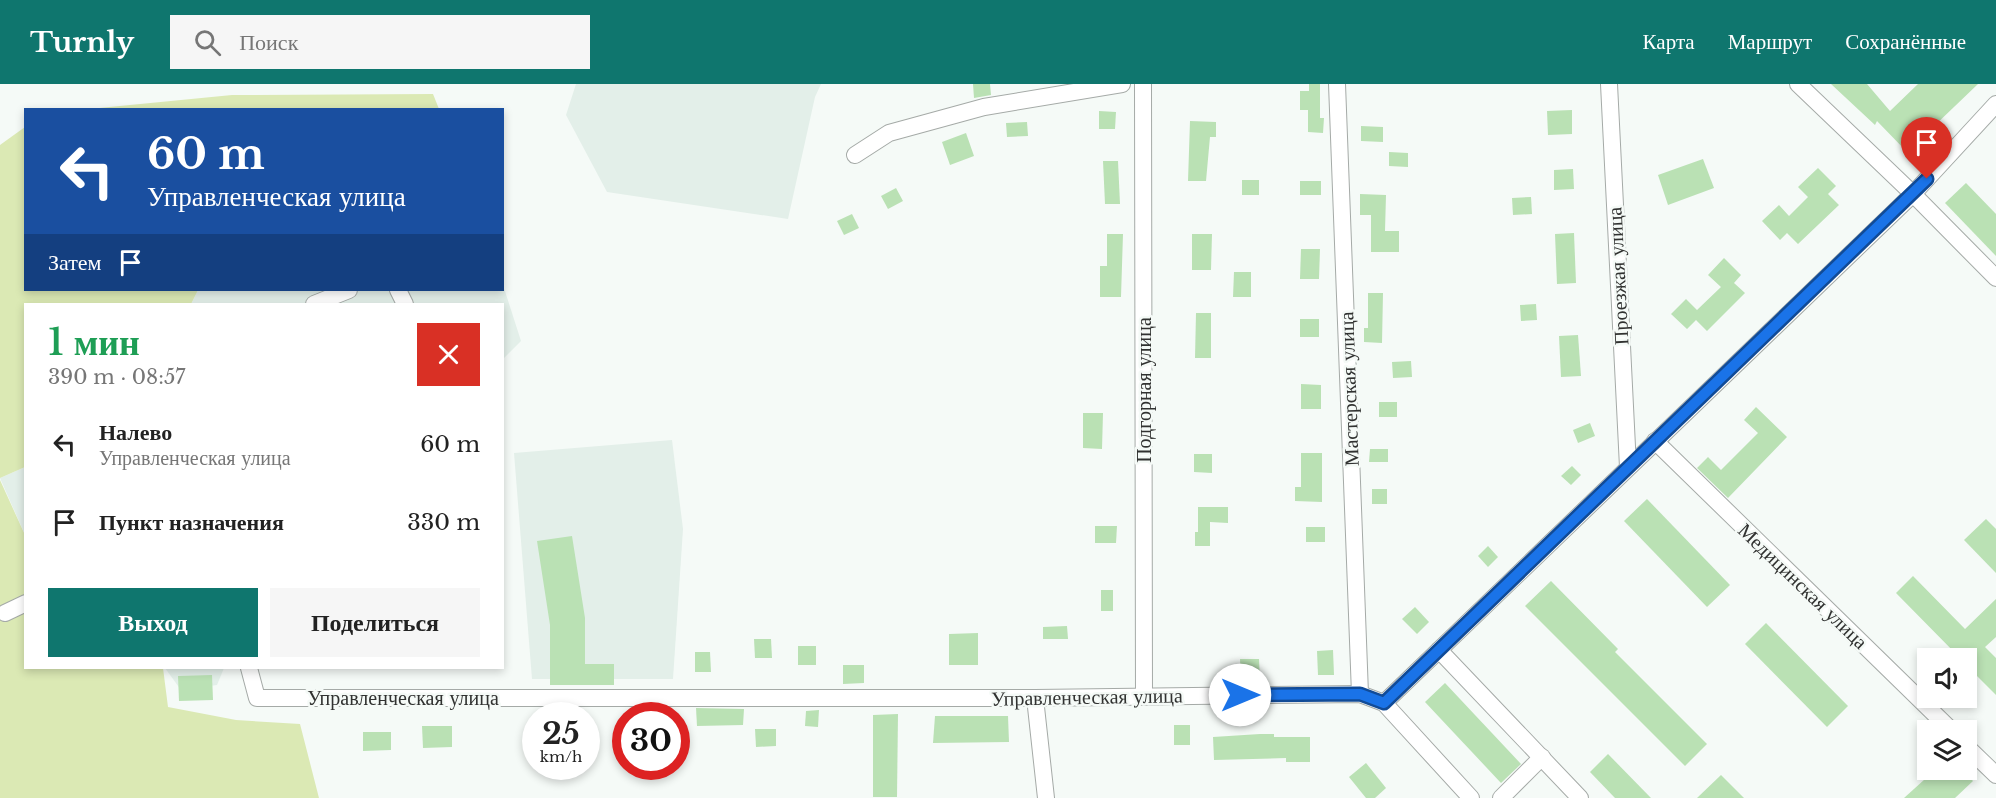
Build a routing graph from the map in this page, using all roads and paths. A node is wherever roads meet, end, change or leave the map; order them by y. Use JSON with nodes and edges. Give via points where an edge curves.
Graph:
{"nodes":[{"id":1,"x":1122,"y":84,"type":"edge"},
{"id":2,"x":1143,"y":84,"type":"edge"},
{"id":3,"x":1337,"y":84,"type":"edge"},
{"id":4,"x":1609,"y":84,"type":"edge"},
{"id":5,"x":1797,"y":84,"type":"edge"},
{"id":6,"x":1996,"y":104,"type":"edge"},
{"id":7,"x":855,"y":155,"type":"dead end"},
{"id":8,"x":1913,"y":194,"type":"junction"},
{"id":9,"x":1996,"y":278,"type":"edge"},
{"id":10,"x":346,"y":291,"type":"edge"},
{"id":11,"x":316,"y":303,"type":"edge"},
{"id":12,"x":1655,"y":441,"type":"junction"},
{"id":13,"x":1628,"y":467,"type":"junction"},
{"id":14,"x":24,"y":604,"type":"edge"},
{"id":15,"x":5,"y":613,"type":"dead end"},
{"id":16,"x":1439,"y":650,"type":"junction"},
{"id":17,"x":249,"y":669,"type":"edge"},
{"id":18,"x":1360,"y":694,"type":"junction"},
{"id":19,"x":1144,"y":696,"type":"junction"},
{"id":20,"x":1035,"y":698,"type":"junction"},
{"id":21,"x":1384,"y":703,"type":"junction"},
{"id":22,"x":1941,"y":720,"type":"edge"},
{"id":23,"x":1542,"y":757,"type":"junction"},
{"id":24,"x":1977,"y":757,"type":"edge"},
{"id":25,"x":1996,"y":775,"type":"edge"},
{"id":26,"x":1046,"y":798,"type":"edge"},
{"id":27,"x":1472,"y":798,"type":"edge"},
{"id":28,"x":1501,"y":798,"type":"edge"},
{"id":29,"x":1580,"y":798,"type":"edge"}],
"edges":[{"from":1,"to":7,"type":"street","via":[[984,107],[889,133]]},
{"from":2,"to":19,"type":"street","name":"Подгорная улица"},
{"from":3,"to":18,"type":"street","name":"Мастерская улица"},
{"from":4,"to":13,"type":"street","name":"Проезжая улица"},
{"from":5,"to":8,"type":"street"},
{"from":6,"to":8,"type":"street"},
{"from":8,"to":9,"type":"street"},
{"from":8,"to":12,"type":"street"},
{"from":10,"to":11,"type":"street"},
{"from":12,"to":13,"type":"street"},
{"from":12,"to":22,"type":"street","name":"Медицинская улица"},
{"from":13,"to":16,"type":"street"},
{"from":14,"to":15,"type":"street"},
{"from":16,"to":21,"type":"street"},
{"from":16,"to":23,"type":"street"},
{"from":17,"to":20,"type":"street","name":"Управленческая улица","via":[[257,698]]},
{"from":18,"to":19,"type":"street","name":"Управленческая улица"},
{"from":18,"to":21,"type":"street","name":"Управленческая улица"},
{"from":19,"to":20,"type":"street","name":"Управленческая улица"},
{"from":20,"to":26,"type":"street"},
{"from":21,"to":27,"type":"street"},
{"from":23,"to":28,"type":"street"},
{"from":23,"to":29,"type":"street"},
{"from":24,"to":25,"type":"street"}]}
